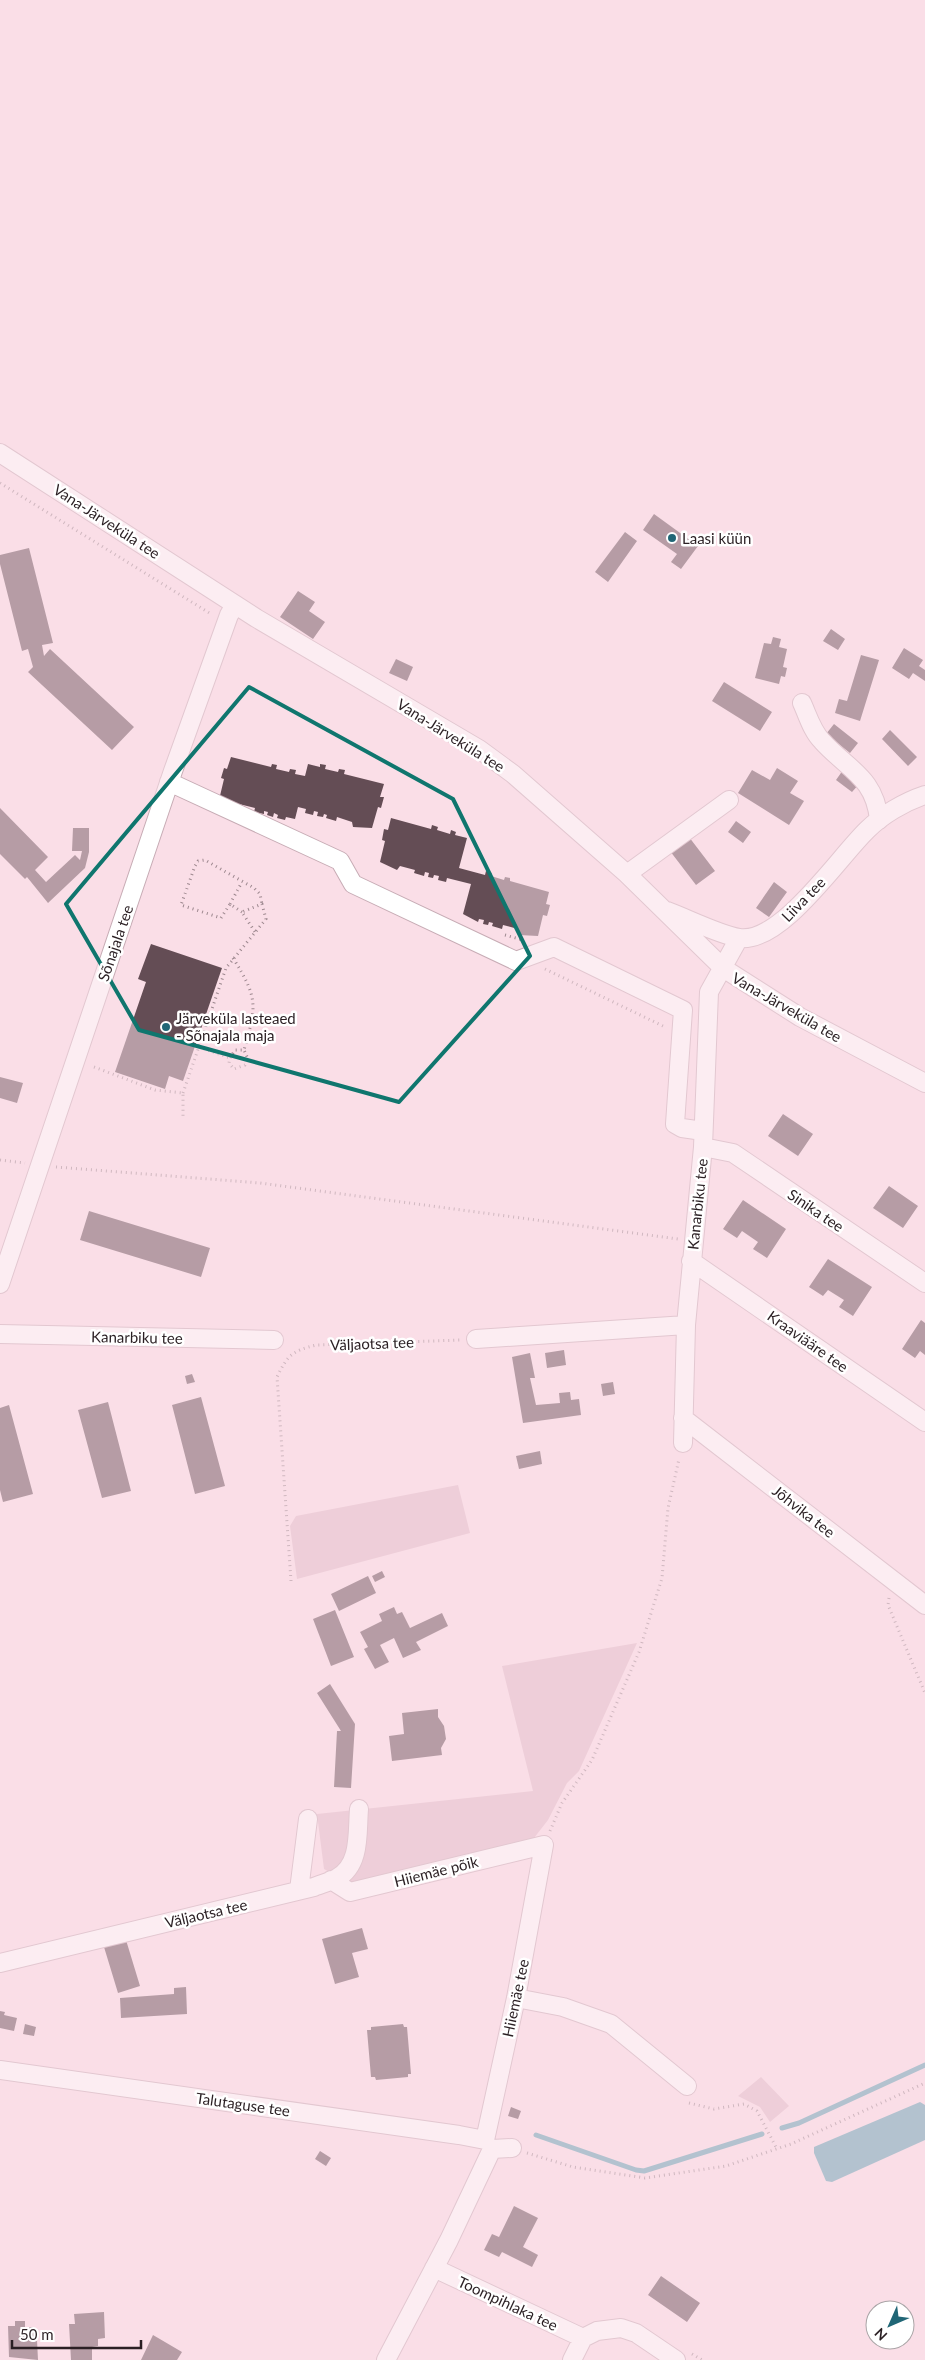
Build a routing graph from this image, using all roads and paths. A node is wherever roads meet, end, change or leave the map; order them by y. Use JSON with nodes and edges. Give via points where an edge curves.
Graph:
{"nodes":[{"id":1,"x":0,"y":453,"type":"edge"},
{"id":2,"x":0,"y":483,"type":"edge"},
{"id":3,"x":235,"y":605,"type":"junction"},
{"id":4,"x":227,"y":621,"type":"junction"},
{"id":5,"x":802,"y":703,"type":"dead end"},
{"id":6,"x":169,"y":782,"type":"junction"},
{"id":7,"x":925,"y":795,"type":"edge"},
{"id":8,"x":729,"y":800,"type":"dead end"},
{"id":9,"x":878,"y":820,"type":"junction"},
{"id":10,"x":627,"y":874,"type":"junction"},
{"id":11,"x":242,"y":882,"type":"junction"},
{"id":12,"x":230,"y":904,"type":"junction"},
{"id":13,"x":262,"y":904,"type":"junction"},
{"id":14,"x":659,"y":908,"type":"junction"},
{"id":15,"x":242,"y":912,"type":"junction"},
{"id":16,"x":255,"y":932,"type":"junction"},
{"id":17,"x":739,"y":938,"type":"junction"},
{"id":18,"x":233,"y":958,"type":"junction"},
{"id":19,"x":723,"y":968,"type":"junction"},
{"id":20,"x":199,"y":1047,"type":"junction"},
{"id":21,"x":244,"y":1050,"type":"junction"},
{"id":22,"x":230,"y":1058,"type":"junction"},
{"id":23,"x":94,"y":1067,"type":"dead end"},
{"id":24,"x":925,"y":1082,"type":"edge"},
{"id":25,"x":183,"y":1093,"type":"junction"},
{"id":26,"x":183,"y":1118,"type":"dead end"},
{"id":27,"x":703,"y":1139,"type":"junction"},
{"id":28,"x":0,"y":1160,"type":"edge"},
{"id":29,"x":40,"y":1166,"type":"junction"},
{"id":30,"x":692,"y":1241,"type":"junction"},
{"id":31,"x":691,"y":1261,"type":"junction"},
{"id":32,"x":925,"y":1283,"type":"edge"},
{"id":33,"x":0,"y":1284,"type":"edge"},
{"id":34,"x":686,"y":1325,"type":"junction"},
{"id":35,"x":0,"y":1334,"type":"edge"},
{"id":36,"x":476,"y":1339,"type":"joint"},
{"id":37,"x":274,"y":1340,"type":"dead end"},
{"id":38,"x":683,"y":1418,"type":"junction"},
{"id":39,"x":925,"y":1422,"type":"edge"},
{"id":40,"x":683,"y":1442,"type":"joint"},
{"id":41,"x":890,"y":1578,"type":"junction"},
{"id":42,"x":291,"y":1581,"type":"dead end"},
{"id":43,"x":925,"y":1605,"type":"edge"},
{"id":44,"x":925,"y":1693,"type":"edge"},
{"id":45,"x":359,"y":1809,"type":"dead end"},
{"id":46,"x":308,"y":1819,"type":"dead end"},
{"id":47,"x":544,"y":1845,"type":"junction"},
{"id":48,"x":331,"y":1880,"type":"junction"},
{"id":49,"x":299,"y":1890,"type":"junction"},
{"id":50,"x":0,"y":1963,"type":"edge"},
{"id":51,"x":516,"y":1998,"type":"junction"},
{"id":52,"x":0,"y":2070,"type":"edge"},
{"id":53,"x":925,"y":2083,"type":"edge"},
{"id":54,"x":685,"y":2093,"type":"joint"},
{"id":55,"x":489,"y":2144,"type":"junction"},
{"id":56,"x":512,"y":2148,"type":"joint"},
{"id":57,"x":777,"y":2149,"type":"junction"},
{"id":58,"x":434,"y":2268,"type":"junction"},
{"id":59,"x":583,"y":2338,"type":"junction"},
{"id":60,"x":386,"y":2360,"type":"edge"},
{"id":61,"x":572,"y":2360,"type":"edge"},
{"id":62,"x":676,"y":2360,"type":"edge"}],
"edges":[{"from":1,"to":3,"type":"street","name":"Vana-Järveküla tee"},
{"from":2,"to":4,"type":"path"},
{"from":3,"to":4,"type":"street","name":"Sõnajala tee"},
{"from":3,"to":10,"type":"street","name":"Vana-Järveküla tee","via":[[479,748]]},
{"from":4,"to":6,"type":"street","name":"Sõnajala tee"},
{"from":5,"to":9,"type":"street","via":[[821,740],[864,780],[877,804]]},
{"from":6,"to":27,"type":"street","name":"Sinika tee","via":[[340,861],[353,884],[516,961],[554,947],[683,1010],[675,1124]]},
{"from":6,"to":29,"type":"street","name":"Sõnajala tee"},
{"from":7,"to":9,"type":"street","name":"Liiva tee"},
{"from":8,"to":10,"type":"street"},
{"from":9,"to":17,"type":"street","name":"Liiva tee","via":[[785,920],[767,933]]},
{"from":10,"to":14,"type":"street","name":"Vana-Järveküla tee"},
{"from":11,"to":12,"type":"path"},
{"from":11,"to":12,"type":"path","via":[[205,860],[198,861],[181,904],[220,918]]},
{"from":11,"to":13,"type":"path","via":[[260,894]]},
{"from":12,"to":15,"type":"path"},
{"from":13,"to":15,"type":"path"},
{"from":13,"to":16,"type":"path","via":[[266,919]]},
{"from":14,"to":17,"type":"street"},
{"from":14,"to":19,"type":"street","name":"Vana-Järveküla tee"},
{"from":15,"to":16,"type":"path"},
{"from":16,"to":18,"type":"path"},
{"from":17,"to":19,"type":"street","name":"Kanarbiku tee"},
{"from":18,"to":20,"type":"path","via":[[226,968]]},
{"from":18,"to":21,"type":"path","via":[[253,993],[254,1009]]},
{"from":19,"to":24,"type":"street","name":"Vana-Järveküla tee","via":[[800,1017]]},
{"from":19,"to":27,"type":"street","name":"Kanarbiku tee","via":[[709,992]]},
{"from":20,"to":22,"type":"path"},
{"from":20,"to":25,"type":"path"},
{"from":21,"to":22,"type":"path","via":[[236,1050]]},
{"from":21,"to":22,"type":"path","via":[[248,1059],[240,1068],[234,1069],[229,1063]]},
{"from":23,"to":25,"type":"path","via":[[155,1090]]},
{"from":25,"to":26,"type":"path"},
{"from":27,"to":30,"type":"street","name":"Kanarbiku tee"},
{"from":27,"to":32,"type":"street","name":"Sinika tee","via":[[733,1152]]},
{"from":28,"to":29,"type":"path"},
{"from":29,"to":30,"type":"path","via":[[260,1183]]},
{"from":29,"to":33,"type":"street","name":"Sõnajala tee"},
{"from":30,"to":31,"type":"street","name":"Kanarbiku tee"},
{"from":31,"to":34,"type":"street","name":"Kanarbiku tee"},
{"from":31,"to":39,"type":"street","name":"Kraaviääre tee"},
{"from":34,"to":36,"type":"street"},
{"from":34,"to":38,"type":"street","name":"Kanarbiku tee"},
{"from":35,"to":37,"type":"street","name":"Kanarbiku tee"},
{"from":36,"to":42,"type":"path","name":"Väljaotsa tee","via":[[316,1345],[296,1350],[285,1360],[278,1377]]},
{"from":38,"to":40,"type":"street","name":"Kanarbiku tee"},
{"from":38,"to":41,"type":"street","name":"Jõhvika tee"},
{"from":40,"to":47,"type":"path","via":[[668,1508],[662,1578],[639,1652],[592,1760],[562,1803]]},
{"from":41,"to":43,"type":"street","name":"Jõhvika tee"},
{"from":41,"to":44,"type":"path","via":[[888,1605]]},
{"from":45,"to":48,"type":"street","name":"Väljaotsa tee","via":[[356,1852],[350,1865],[338,1878]]},
{"from":46,"to":49,"type":"street"},
{"from":47,"to":48,"type":"street","name":"Hiiemäe põik","via":[[350,1892]]},
{"from":47,"to":51,"type":"street","name":"Hiiemäe tee"},
{"from":48,"to":49,"type":"street","name":"Väljaotsa tee"},
{"from":49,"to":50,"type":"street","name":"Väljaotsa tee"},
{"from":51,"to":54,"type":"street","via":[[563,2007],[611,2024]]},
{"from":51,"to":55,"type":"street","name":"Hiiemäe tee"},
{"from":52,"to":55,"type":"street","name":"Talutaguse tee","via":[[459,2135]]},
{"from":53,"to":57,"type":"path"},
{"from":54,"to":57,"type":"path","via":[[700,2107],[714,2109],[744,2104],[758,2111]]},
{"from":55,"to":56,"type":"street"},
{"from":55,"to":58,"type":"street","name":"Hiiemäe tee"},
{"from":56,"to":57,"type":"path","via":[[572,2167],[645,2178],[726,2166]]},
{"from":58,"to":59,"type":"street","name":"Toompihlaka tee"},
{"from":58,"to":60,"type":"street","name":"Hiiemäe tee"},
{"from":59,"to":61,"type":"street"},
{"from":59,"to":62,"type":"street","via":[[597,2331],[621,2328],[636,2333]]}]}
